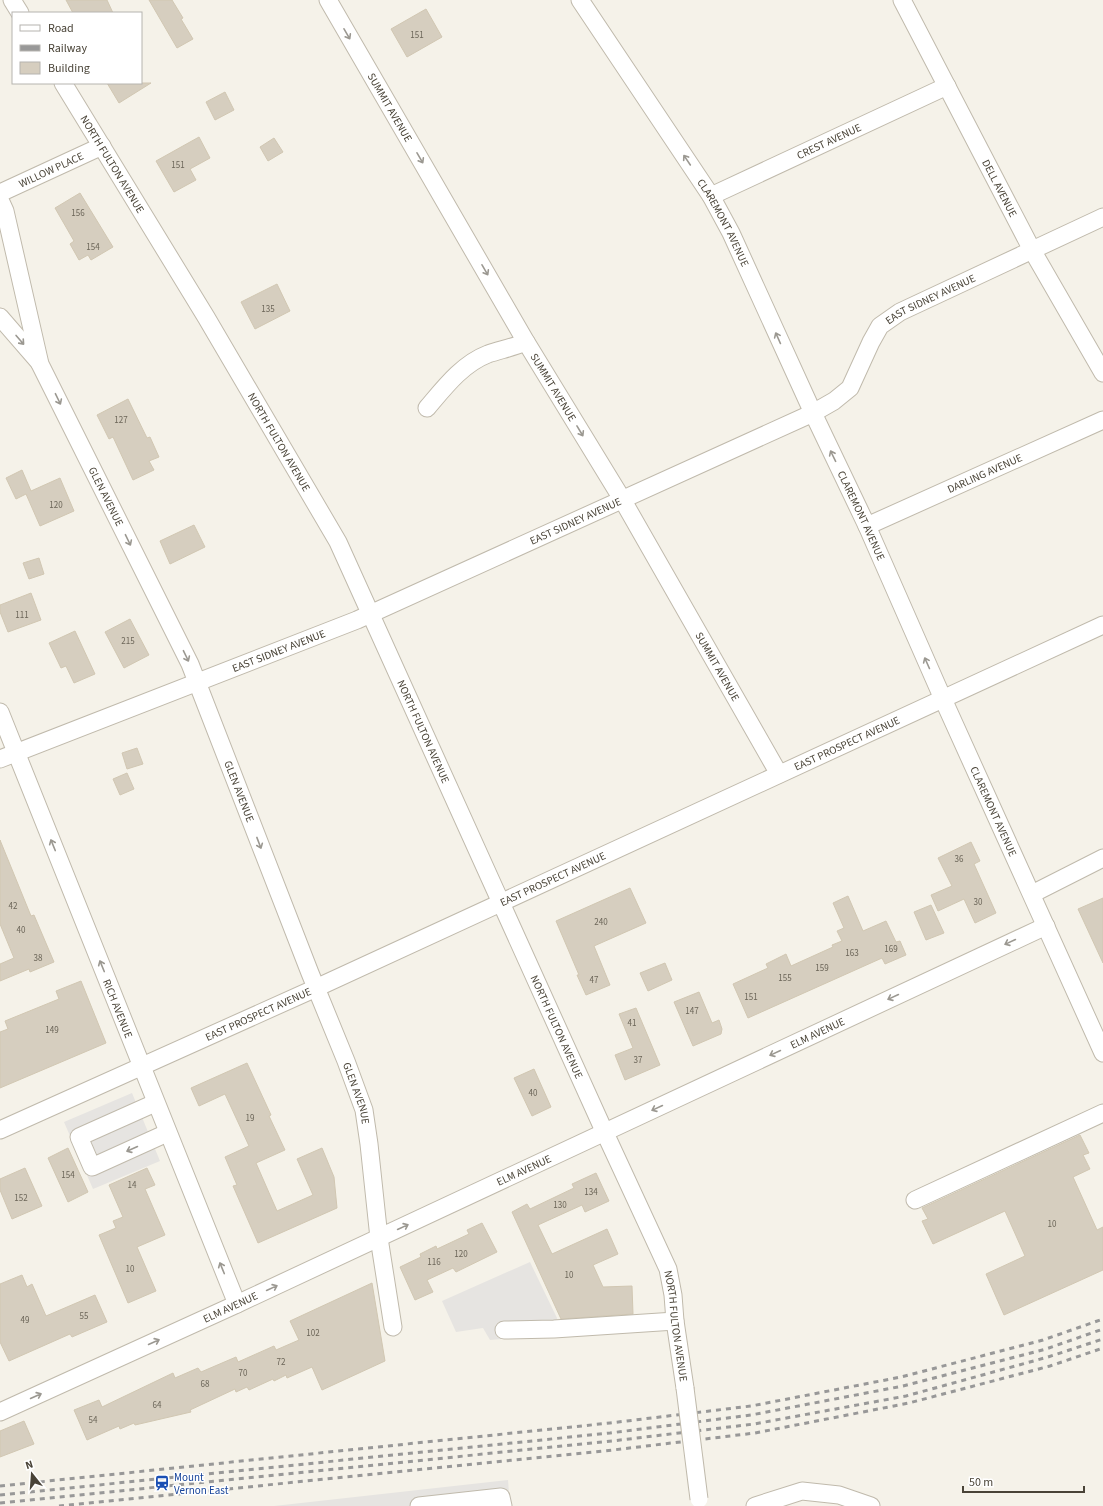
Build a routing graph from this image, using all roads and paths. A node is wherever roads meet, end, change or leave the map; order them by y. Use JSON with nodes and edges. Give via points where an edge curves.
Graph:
{"nodes":[{"id":1,"x":12,"y":0,"type":"edge"},
{"id":2,"x":328,"y":0,"type":"edge"},
{"id":3,"x":580,"y":0,"type":"edge"},
{"id":4,"x":902,"y":0,"type":"edge"},
{"id":5,"x":19,"y":12,"type":"edge"},
{"id":6,"x":64,"y":84,"type":"edge"},
{"id":7,"x":947,"y":86,"type":"junction"},
{"id":8,"x":102,"y":146,"type":"junction"},
{"id":9,"x":0,"y":193,"type":"edge"},
{"id":10,"x":711,"y":196,"type":"junction"},
{"id":11,"x":0,"y":200,"type":"edge"},
{"id":12,"x":1103,"y":217,"type":"edge"},
{"id":13,"x":1032,"y":250,"type":"junction"},
{"id":14,"x":0,"y":317,"type":"edge"},
{"id":15,"x":526,"y":342,"type":"junction"},
{"id":16,"x":40,"y":364,"type":"junction"},
{"id":17,"x":1103,"y":373,"type":"edge"},
{"id":18,"x":428,"y":408,"type":"dead end"},
{"id":19,"x":812,"y":413,"type":"junction"},
{"id":20,"x":1103,"y":420,"type":"edge"},
{"id":21,"x":622,"y":499,"type":"junction"},
{"id":22,"x":867,"y":526,"type":"junction"},
{"id":23,"x":371,"y":614,"type":"junction"},
{"id":24,"x":1103,"y":625,"type":"edge"},
{"id":25,"x":197,"y":682,"type":"junction"},
{"id":26,"x":943,"y":699,"type":"junction"},
{"id":27,"x":0,"y":712,"type":"edge"},
{"id":28,"x":16,"y":753,"type":"junction"},
{"id":29,"x":0,"y":759,"type":"edge"},
{"id":30,"x":779,"y":774,"type":"junction"},
{"id":31,"x":1103,"y":858,"type":"edge"},
{"id":32,"x":1032,"y":894,"type":"junction"},
{"id":33,"x":501,"y":903,"type":"junction"},
{"id":34,"x":1046,"y":926,"type":"junction"},
{"id":35,"x":316,"y":988,"type":"junction"},
{"id":36,"x":1103,"y":1053,"type":"edge"},
{"id":37,"x":142,"y":1066,"type":"junction"},
{"id":38,"x":155,"y":1103,"type":"junction"},
{"id":39,"x":1103,"y":1113,"type":"edge"},
{"id":40,"x":0,"y":1130,"type":"edge"},
{"id":41,"x":167,"y":1133,"type":"junction"},
{"id":42,"x":605,"y":1133,"type":"junction"},
{"id":43,"x":915,"y":1200,"type":"dead end"},
{"id":44,"x":379,"y":1238,"type":"junction"},
{"id":45,"x":237,"y":1304,"type":"junction"},
{"id":46,"x":675,"y":1321,"type":"junction"},
{"id":47,"x":393,"y":1327,"type":"dead end"},
{"id":48,"x":504,"y":1330,"type":"dead end"},
{"id":49,"x":0,"y":1412,"type":"edge"},
{"id":50,"x":700,"y":1503,"type":"edge"},
{"id":51,"x":419,"y":1506,"type":"edge"},
{"id":52,"x":503,"y":1506,"type":"edge"},
{"id":53,"x":755,"y":1506,"type":"edge"},
{"id":54,"x":871,"y":1506,"type":"edge"}],
"edges":[{"from":1,"to":5,"type":"street"},
{"from":2,"to":15,"type":"street","name":"SUMMIT AVENUE","one_way":true},
{"from":10,"to":3,"type":"street","name":"CLAREMONT AVENUE","one_way":true},
{"from":4,"to":7,"type":"street","name":"DELL AVENUE"},
{"from":6,"to":8,"type":"street","name":"NORTH FULTON AVENUE"},
{"from":7,"to":10,"type":"street","name":"CREST AVENUE"},
{"from":7,"to":13,"type":"street","name":"DELL AVENUE"},
{"from":8,"to":9,"type":"street","name":"WILLOW PLACE"},
{"from":8,"to":23,"type":"street","name":"NORTH FULTON AVENUE","via":[[338,542]]},
{"from":19,"to":10,"type":"street","name":"CLAREMONT AVENUE","one_way":true,"via":[[731,233]]},
{"from":11,"to":16,"type":"street","name":"GLEN AVENUE","via":[[5,211]]},
{"from":12,"to":13,"type":"street","name":"EAST SIDNEY AVENUE"},
{"from":13,"to":17,"type":"street","name":"DELL AVENUE"},
{"from":13,"to":19,"type":"street","name":"EAST SIDNEY AVENUE","via":[[900,312],[880,326],[850,388],[834,401]]},
{"from":14,"to":16,"type":"street","name":"GLEN AVENUE","one_way":true},
{"from":15,"to":18,"type":"street","via":[[477,360],[452,380]]},
{"from":15,"to":21,"type":"street","name":"SUMMIT AVENUE","one_way":true},
{"from":16,"to":25,"type":"street","name":"GLEN AVENUE","one_way":true},
{"from":19,"to":21,"type":"street","name":"EAST SIDNEY AVENUE"},
{"from":22,"to":19,"type":"street","name":"CLAREMONT AVENUE","one_way":true},
{"from":20,"to":22,"type":"street","name":"DARLING AVENUE"},
{"from":21,"to":23,"type":"street","name":"EAST SIDNEY AVENUE"},
{"from":21,"to":30,"type":"street","name":"SUMMIT AVENUE"},
{"from":26,"to":22,"type":"street","name":"CLAREMONT AVENUE","one_way":true},
{"from":23,"to":25,"type":"street","name":"EAST SIDNEY AVENUE"},
{"from":23,"to":33,"type":"street","name":"NORTH FULTON AVENUE"},
{"from":24,"to":26,"type":"street","name":"EAST PROSPECT AVENUE"},
{"from":25,"to":28,"type":"street","name":"EAST SIDNEY AVENUE"},
{"from":25,"to":35,"type":"street","name":"GLEN AVENUE","one_way":true},
{"from":26,"to":30,"type":"street","name":"EAST PROSPECT AVENUE"},
{"from":26,"to":32,"type":"street","name":"CLAREMONT AVENUE"},
{"from":27,"to":28,"type":"street","name":"RICH AVENUE"},
{"from":28,"to":29,"type":"street","name":"EAST SIDNEY AVENUE"},
{"from":37,"to":28,"type":"street","name":"RICH AVENUE","one_way":true},
{"from":30,"to":33,"type":"street","name":"EAST PROSPECT AVENUE"},
{"from":31,"to":32,"type":"street"},
{"from":32,"to":34,"type":"street","name":"CLAREMONT AVENUE"},
{"from":33,"to":35,"type":"street","name":"EAST PROSPECT AVENUE"},
{"from":33,"to":42,"type":"street","name":"NORTH FULTON AVENUE"},
{"from":34,"to":36,"type":"street","name":"CLAREMONT AVENUE"},
{"from":34,"to":42,"type":"street","name":"ELM AVENUE","one_way":true},
{"from":35,"to":37,"type":"street","name":"EAST PROSPECT AVENUE"},
{"from":35,"to":44,"type":"street","name":"GLEN AVENUE","via":[[364,1110]]},
{"from":37,"to":38,"type":"street","name":"RICH AVENUE"},
{"from":37,"to":40,"type":"street","name":"EAST PROSPECT AVENUE"},
{"from":38,"to":41,"type":"street","name":"RICH AVENUE"},
{"from":41,"to":38,"type":"street","one_way":true,"via":[[92,1167],[79,1137]]},
{"from":39,"to":43,"type":"street"},
{"from":45,"to":41,"type":"street","name":"RICH AVENUE","one_way":true},
{"from":44,"to":42,"type":"street","name":"ELM AVENUE","one_way":true},
{"from":42,"to":46,"type":"street","name":"NORTH FULTON AVENUE","via":[[668,1269]]},
{"from":45,"to":44,"type":"street","name":"ELM AVENUE","one_way":true},
{"from":44,"to":47,"type":"street","name":"GLEN AVENUE"},
{"from":49,"to":45,"type":"street","name":"ELM AVENUE","one_way":true},
{"from":46,"to":48,"type":"street"},
{"from":46,"to":50,"type":"street","name":"NORTH FULTON AVENUE","bridge":true},
{"from":51,"to":52,"type":"street","via":[[501,1497]]},
{"from":53,"to":54,"type":"street","via":[[802,1491],[839,1495]]}]}
